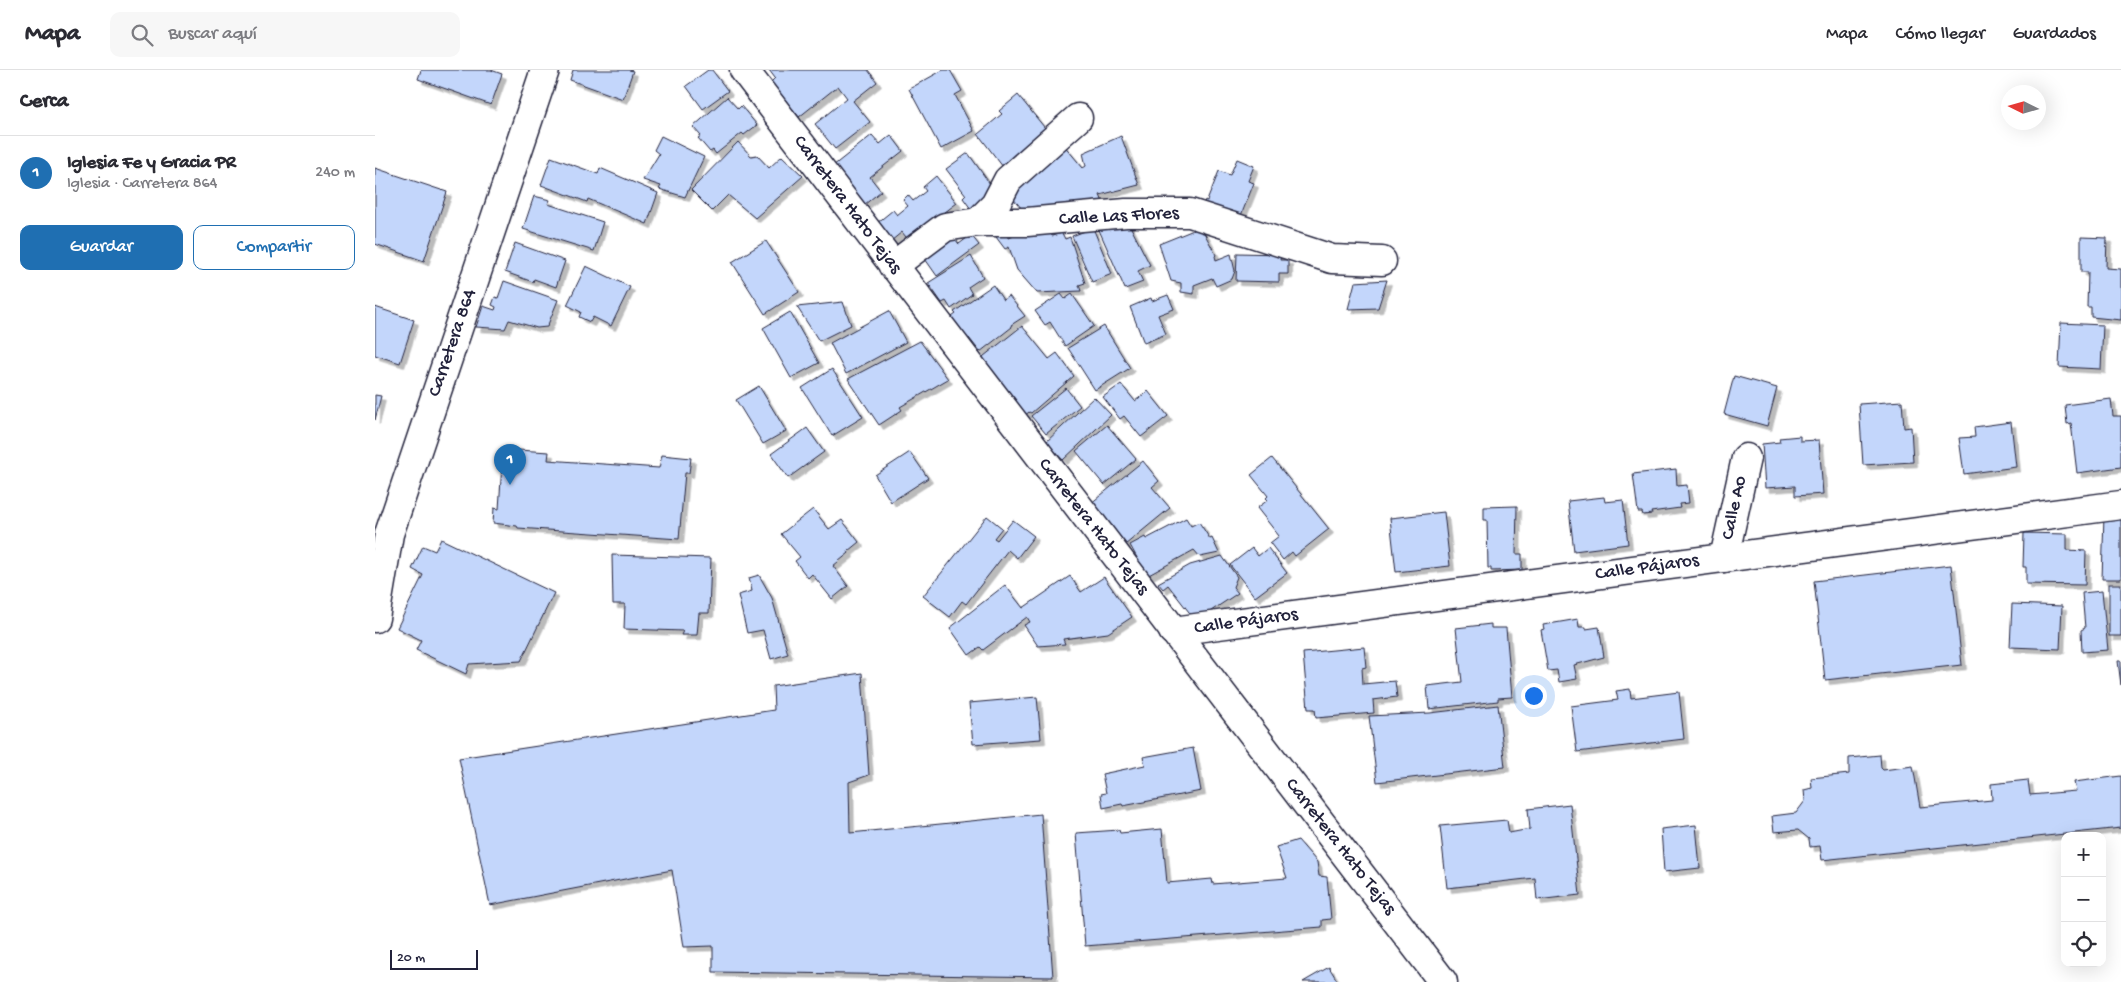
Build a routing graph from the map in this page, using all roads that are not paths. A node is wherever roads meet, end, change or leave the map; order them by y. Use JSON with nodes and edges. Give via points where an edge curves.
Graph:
{"nodes":[{"id":1,"x":545,"y":70,"type":"edge"},
{"id":2,"x":744,"y":70,"type":"edge"},
{"id":3,"x":1078,"y":118,"type":"dead end"},
{"id":4,"x":978,"y":222,"type":"junction"},
{"id":5,"x":1382,"y":261,"type":"dead end"},
{"id":6,"x":893,"y":266,"type":"junction"},
{"id":7,"x":1746,"y":458,"type":"dead end"},
{"id":8,"x":2121,"y":505,"type":"edge"},
{"id":9,"x":1724,"y":558,"type":"junction"},
{"id":10,"x":375,"y":618,"type":"edge"},
{"id":11,"x":1173,"y":631,"type":"junction"},
{"id":12,"x":1443,"y":982,"type":"edge"}],
"edges":[{"from":1,"to":10,"type":"street","name":"Carretera 864","via":[[389,534]]},
{"from":2,"to":6,"type":"street","name":"Carretera Hato Tejas"},
{"from":3,"to":4,"type":"street","via":[[1008,180],[995,205]]},
{"from":4,"to":5,"type":"street","name":"Calle Las Flores","via":[[1027,222],[1126,213],[1189,213],[1332,259]]},
{"from":4,"to":6,"type":"street","name":"Calle Las Flores","via":[[945,227]]},
{"from":6,"to":11,"type":"street","name":"Carretera Hato Tejas"},
{"from":7,"to":9,"type":"street","name":"Calle Ao"},
{"from":8,"to":9,"type":"street","name":"Calle Pájaros"},
{"from":9,"to":11,"type":"street","name":"Calle Pájaros"},
{"from":11,"to":12,"type":"street","name":"Carretera Hato Tejas"}]}
